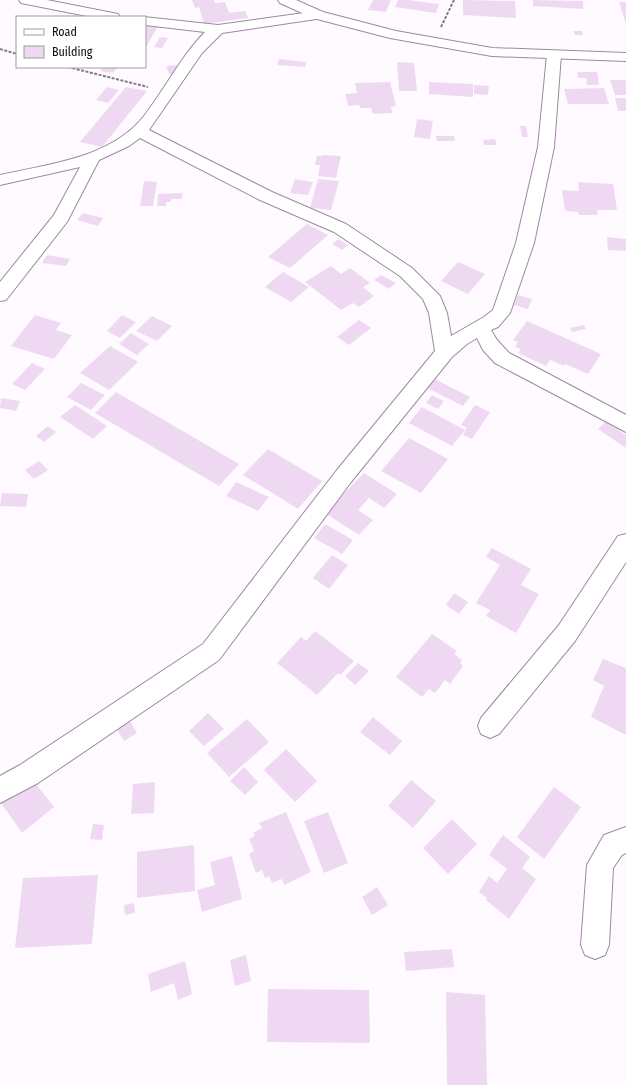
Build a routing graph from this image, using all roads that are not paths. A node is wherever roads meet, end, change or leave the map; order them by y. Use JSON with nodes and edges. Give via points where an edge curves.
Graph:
{"nodes":[{"id":1,"x":26,"y":0,"type":"edge"},
{"id":2,"x":285,"y":0,"type":"edge"},
{"id":3,"x":318,"y":15,"type":"junction"},
{"id":4,"x":108,"y":16,"type":"edge"},
{"id":5,"x":146,"y":21,"type":"edge"},
{"id":6,"x":218,"y":29,"type":"junction"},
{"id":7,"x":554,"y":55,"type":"junction"},
{"id":8,"x":626,"y":57,"type":"edge"},
{"id":9,"x":138,"y":131,"type":"junction"},
{"id":10,"x":93,"y":157,"type":"junction"},
{"id":11,"x":0,"y":180,"type":"edge"},
{"id":12,"x":0,"y":295,"type":"edge"},
{"id":13,"x":480,"y":328,"type":"junction"},
{"id":14,"x":445,"y":352,"type":"junction"},
{"id":15,"x":626,"y":424,"type":"edge"},
{"id":16,"x":625,"y":548,"type":"edge"},
{"id":17,"x":490,"y":726,"type":"dead end"},
{"id":18,"x":0,"y":790,"type":"edge"},
{"id":19,"x":626,"y":840,"type":"edge"},
{"id":20,"x":595,"y":946,"type":"dead end"}],
"edges":[{"from":1,"to":4,"type":"street"},
{"from":2,"to":3,"type":"street"},
{"from":3,"to":6,"type":"street"},
{"from":3,"to":7,"type":"street","via":[[395,35],[492,52]]},
{"from":5,"to":6,"type":"street"},
{"from":6,"to":9,"type":"street","via":[[207,36]]},
{"from":7,"to":8,"type":"street"},
{"from":7,"to":13,"type":"street","via":[[546,146],[526,243],[501,313]]},
{"from":9,"to":10,"type":"street"},
{"from":9,"to":14,"type":"street","via":[[266,196],[340,228],[406,272],[431,296],[438,313]]},
{"from":10,"to":11,"type":"street"},
{"from":10,"to":12,"type":"street","via":[[60,218]]},
{"from":13,"to":14,"type":"street","via":[[460,339]]},
{"from":13,"to":15,"type":"street","via":[[502,358]]},
{"from":14,"to":18,"type":"street","via":[[344,476],[211,652],[29,774]]},
{"from":16,"to":17,"type":"street","via":[[567,633]]},
{"from":19,"to":20,"type":"street","via":[[613,844],[600,865]]}]}
